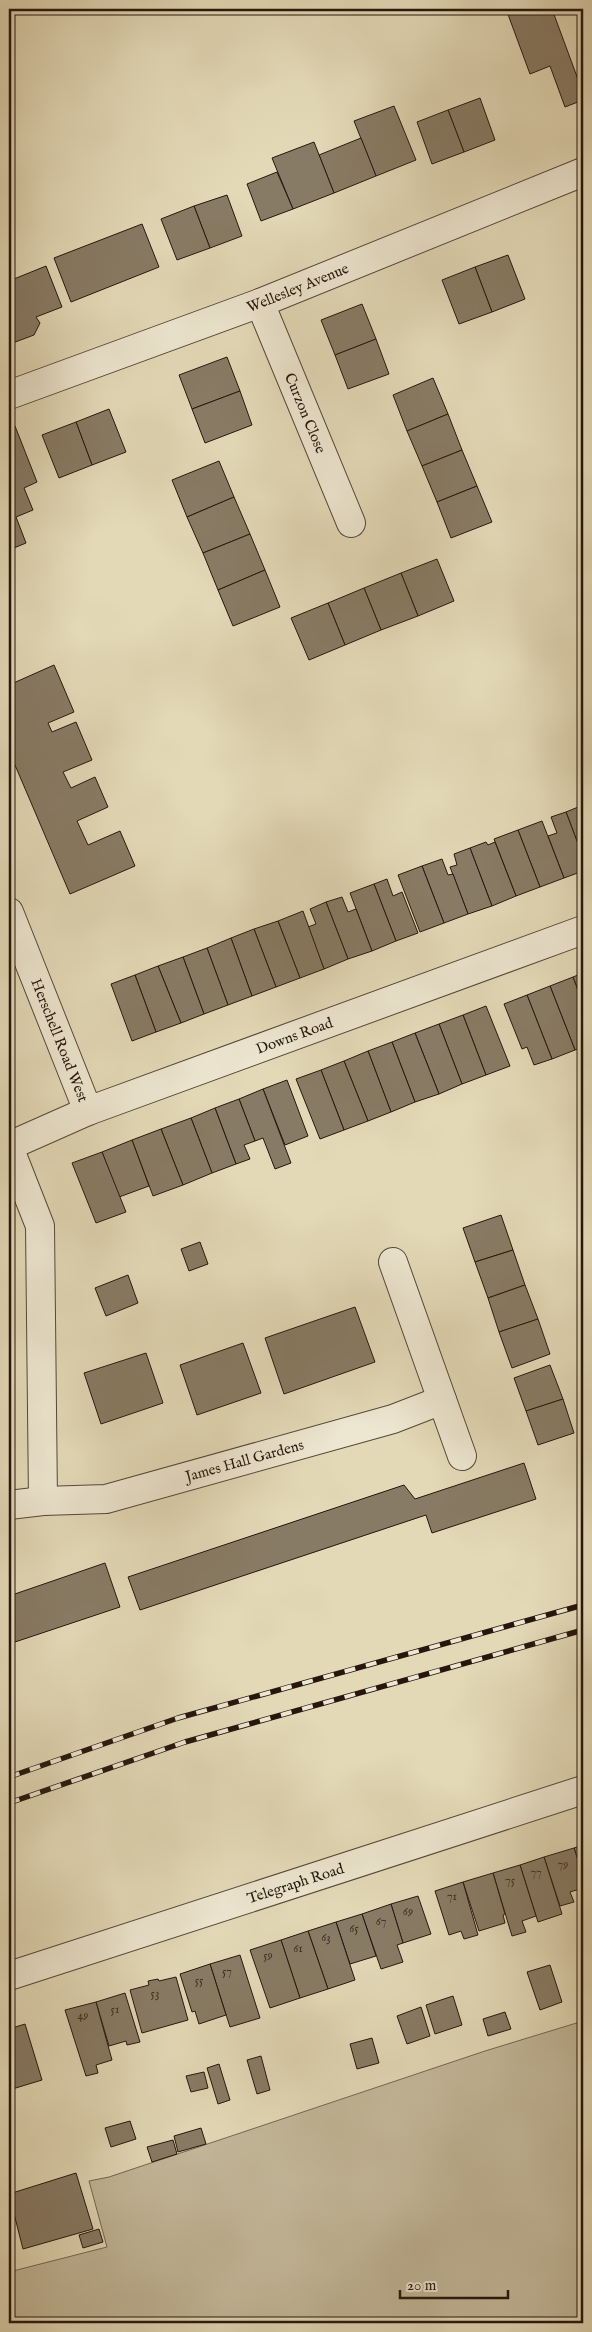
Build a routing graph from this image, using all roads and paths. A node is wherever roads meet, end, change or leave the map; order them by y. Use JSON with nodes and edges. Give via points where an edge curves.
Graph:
{"nodes":[{"id":1,"x":583,"y":172,"type":"edge"},
{"id":2,"x":260,"y":303,"type":"junction"},
{"id":3,"x":9,"y":396,"type":"edge"},
{"id":4,"x":350,"y":523,"type":"dead end"},
{"id":5,"x":9,"y":912,"type":"edge"},
{"id":6,"x":583,"y":930,"type":"edge"},
{"id":7,"x":88,"y":1110,"type":"junction"},
{"id":8,"x":9,"y":1146,"type":"edge"},
{"id":9,"x":393,"y":1262,"type":"dead end"},
{"id":10,"x":442,"y":1400,"type":"junction"},
{"id":11,"x":462,"y":1456,"type":"dead end"},
{"id":12,"x":43,"y":1501,"type":"junction"},
{"id":13,"x":9,"y":1505,"type":"edge"},
{"id":14,"x":583,"y":1790,"type":"edge"},
{"id":15,"x":9,"y":1976,"type":"edge"}],
"edges":[{"from":1,"to":2,"type":"street","name":"Wellesley Avenue"},
{"from":2,"to":3,"type":"street","name":"Wellesley Avenue"},
{"from":2,"to":4,"type":"street","name":"Curzon Close"},
{"from":5,"to":7,"type":"street","name":"Herschell Road West"},
{"from":6,"to":7,"type":"street","name":"Downs Road"},
{"from":7,"to":8,"type":"street","name":"Downs Road"},
{"from":8,"to":12,"type":"street","via":[[40,1226]]},
{"from":9,"to":10,"type":"street"},
{"from":10,"to":11,"type":"street"},
{"from":10,"to":12,"type":"street","name":"James Hall Gardens","via":[[393,1419],[106,1499]]},
{"from":12,"to":13,"type":"street","name":"James Hall Gardens"},
{"from":14,"to":15,"type":"street","name":"Telegraph Road"}]}
